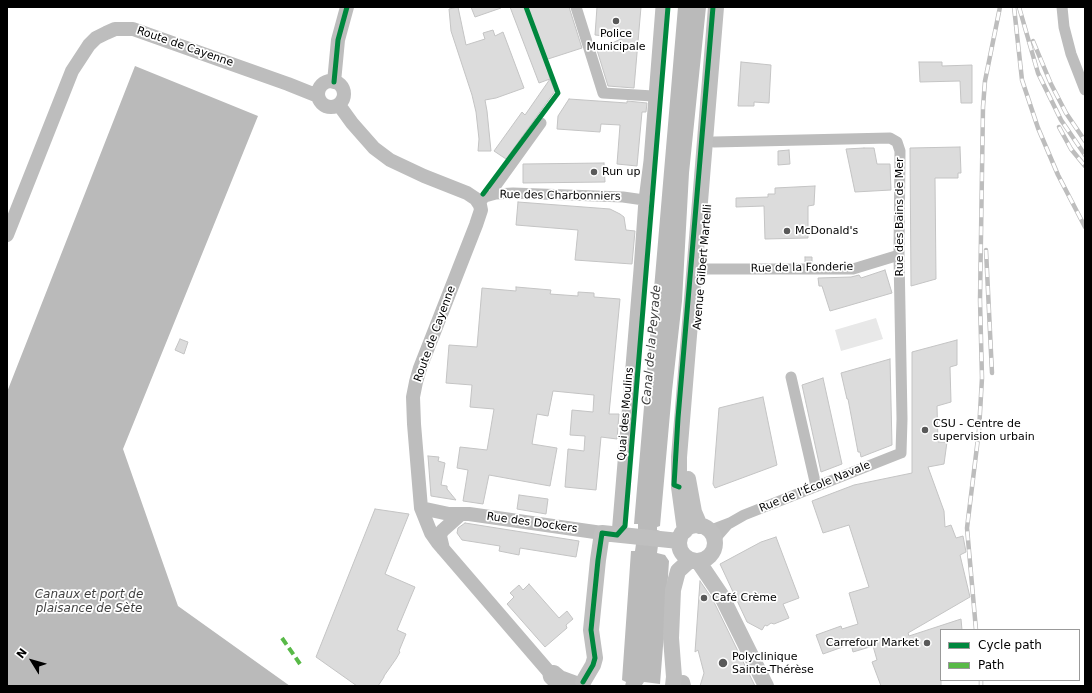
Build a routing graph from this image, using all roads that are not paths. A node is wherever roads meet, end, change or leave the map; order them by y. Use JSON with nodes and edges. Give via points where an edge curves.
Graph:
{"nodes":[{"id":1,"x":348,"y":7,"type":"edge"},
{"id":2,"x":576,"y":7,"type":"edge"},
{"id":3,"x":661,"y":7,"type":"edge"},
{"id":4,"x":716,"y":7,"type":"edge"},
{"id":5,"x":725,"y":7,"type":"edge"},
{"id":6,"x":1062,"y":7,"type":"edge"},
{"id":7,"x":334,"y":82,"type":"junction"},
{"id":8,"x":1085,"y":90,"type":"edge"},
{"id":9,"x":318,"y":96,"type":"junction"},
{"id":10,"x":654,"y":96,"type":"junction"},
{"id":11,"x":339,"y":105,"type":"junction"},
{"id":12,"x":541,"y":123,"type":"dead end"},
{"id":13,"x":714,"y":142,"type":"junction"},
{"id":14,"x":496,"y":194,"type":"junction"},
{"id":15,"x":644,"y":200,"type":"junction"},
{"id":16,"x":479,"y":202,"type":"junction"},
{"id":17,"x":7,"y":235,"type":"edge"},
{"id":18,"x":899,"y":256,"type":"junction"},
{"id":19,"x":703,"y":269,"type":"junction"},
{"id":20,"x":792,"y":377,"type":"dead end"},
{"id":21,"x":901,"y":453,"type":"joint"},
{"id":22,"x":816,"y":486,"type":"junction"},
{"id":23,"x":422,"y":508,"type":"junction"},
{"id":24,"x":461,"y":514,"type":"junction"},
{"id":25,"x":617,"y":535,"type":"junction"},
{"id":26,"x":682,"y":536,"type":"junction"},
{"id":27,"x":709,"y":537,"type":"junction"},
{"id":28,"x":442,"y":549,"type":"junction"},
{"id":29,"x":694,"y":560,"type":"junction"},
{"id":30,"x":721,"y":595,"type":"junction"},
{"id":31,"x":549,"y":672,"type":"junction"},
{"id":32,"x":583,"y":685,"type":"edge"},
{"id":33,"x":680,"y":685,"type":"edge"},
{"id":34,"x":559,"y":686,"type":"edge"},
{"id":35,"x":766,"y":686,"type":"edge"}],
"edges":[{"from":1,"to":7,"type":"street","via":[[338,40]]},
{"from":2,"to":10,"type":"street","via":[[603,93]]},
{"from":3,"to":10,"type":"street","name":"Quai des Moulins"},
{"from":4,"to":26,"type":"main road","name":"Avenue Gilbert Martelli","via":[[679,457]]},
{"from":5,"to":13,"type":"main road","name":"Avenue Gilbert Martelli"},
{"from":6,"to":8,"type":"street","via":[[1069,48]]},
{"from":7,"to":9,"type":"street","via":[[324,83]]},
{"from":7,"to":11,"type":"street","via":[[339,84],[344,92]]},
{"from":9,"to":11,"type":"street","name":"Route de Cayenne","via":[[324,105]]},
{"from":9,"to":17,"type":"street","name":"Route de Cayenne","via":[[133,29],[106,32],[88,45],[72,71]]},
{"from":10,"to":15,"type":"street","name":"Quai des Moulins"},
{"from":11,"to":16,"type":"street","via":[[374,148],[390,160],[461,190]]},
{"from":12,"to":14,"type":"street","via":[[495,187]]},
{"from":13,"to":18,"type":"street","name":"Rue des Bains de Mer","via":[[890,138],[897,142],[900,151]]},
{"from":13,"to":19,"type":"main road","name":"Avenue Gilbert Martelli"},
{"from":14,"to":15,"type":"street","name":"Rue des Charbonniers","via":[[623,197]]},
{"from":14,"to":16,"type":"street","name":"Rue des Charbonniers"},
{"from":15,"to":25,"type":"street","name":"Quai des Moulins"},
{"from":16,"to":23,"type":"street","name":"Route de Cayenne","via":[[481,210],[476,225],[416,382],[414,424]]},
{"from":18,"to":19,"type":"street","name":"Rue de la Fonderie","via":[[853,269]]},
{"from":18,"to":21,"type":"street","name":"Rue des Bains de Mer"},
{"from":19,"to":27,"type":"main road","name":"Avenue Gilbert Martelli","via":[[690,416],[688,482],[694,512]]},
{"from":20,"to":22,"type":"street"},
{"from":21,"to":22,"type":"street","name":"Rue de l'École Navale"},
{"from":22,"to":27,"type":"street","name":"Rue de l'École Navale","via":[[744,515]]},
{"from":23,"to":24,"type":"street","name":"Rue des Dockers"},
{"from":23,"to":28,"type":"street","name":"Route de Cayenne","via":[[431,533]]},
{"from":24,"to":25,"type":"street","name":"Rue des Dockers"},
{"from":24,"to":28,"type":"street","via":[[442,530]]},
{"from":25,"to":26,"type":"main road","via":[[662,539]]},
{"from":25,"to":32,"type":"main road","name":"Quai des Moulins","via":[[598,565],[591,630],[595,658]]},
{"from":26,"to":27,"type":"main road","via":[[689,527]]},
{"from":26,"to":29,"type":"main road","via":[[679,545],[683,554]]},
{"from":27,"to":29,"type":"main road","via":[[708,557]]},
{"from":27,"to":30,"type":"main road","name":"Avenue Gilbert Martelli"},
{"from":28,"to":31,"type":"street","name":"Route de Cayenne"},
{"from":29,"to":30,"type":"main road"},
{"from":29,"to":33,"type":"main road","via":[[678,571],[673,590],[671,638],[674,677]]},
{"from":30,"to":35,"type":"main road"},
{"from":31,"to":32,"type":"street","name":"Route de Cayenne"},
{"from":31,"to":34,"type":"street","name":"Route de Cayenne"}]}
